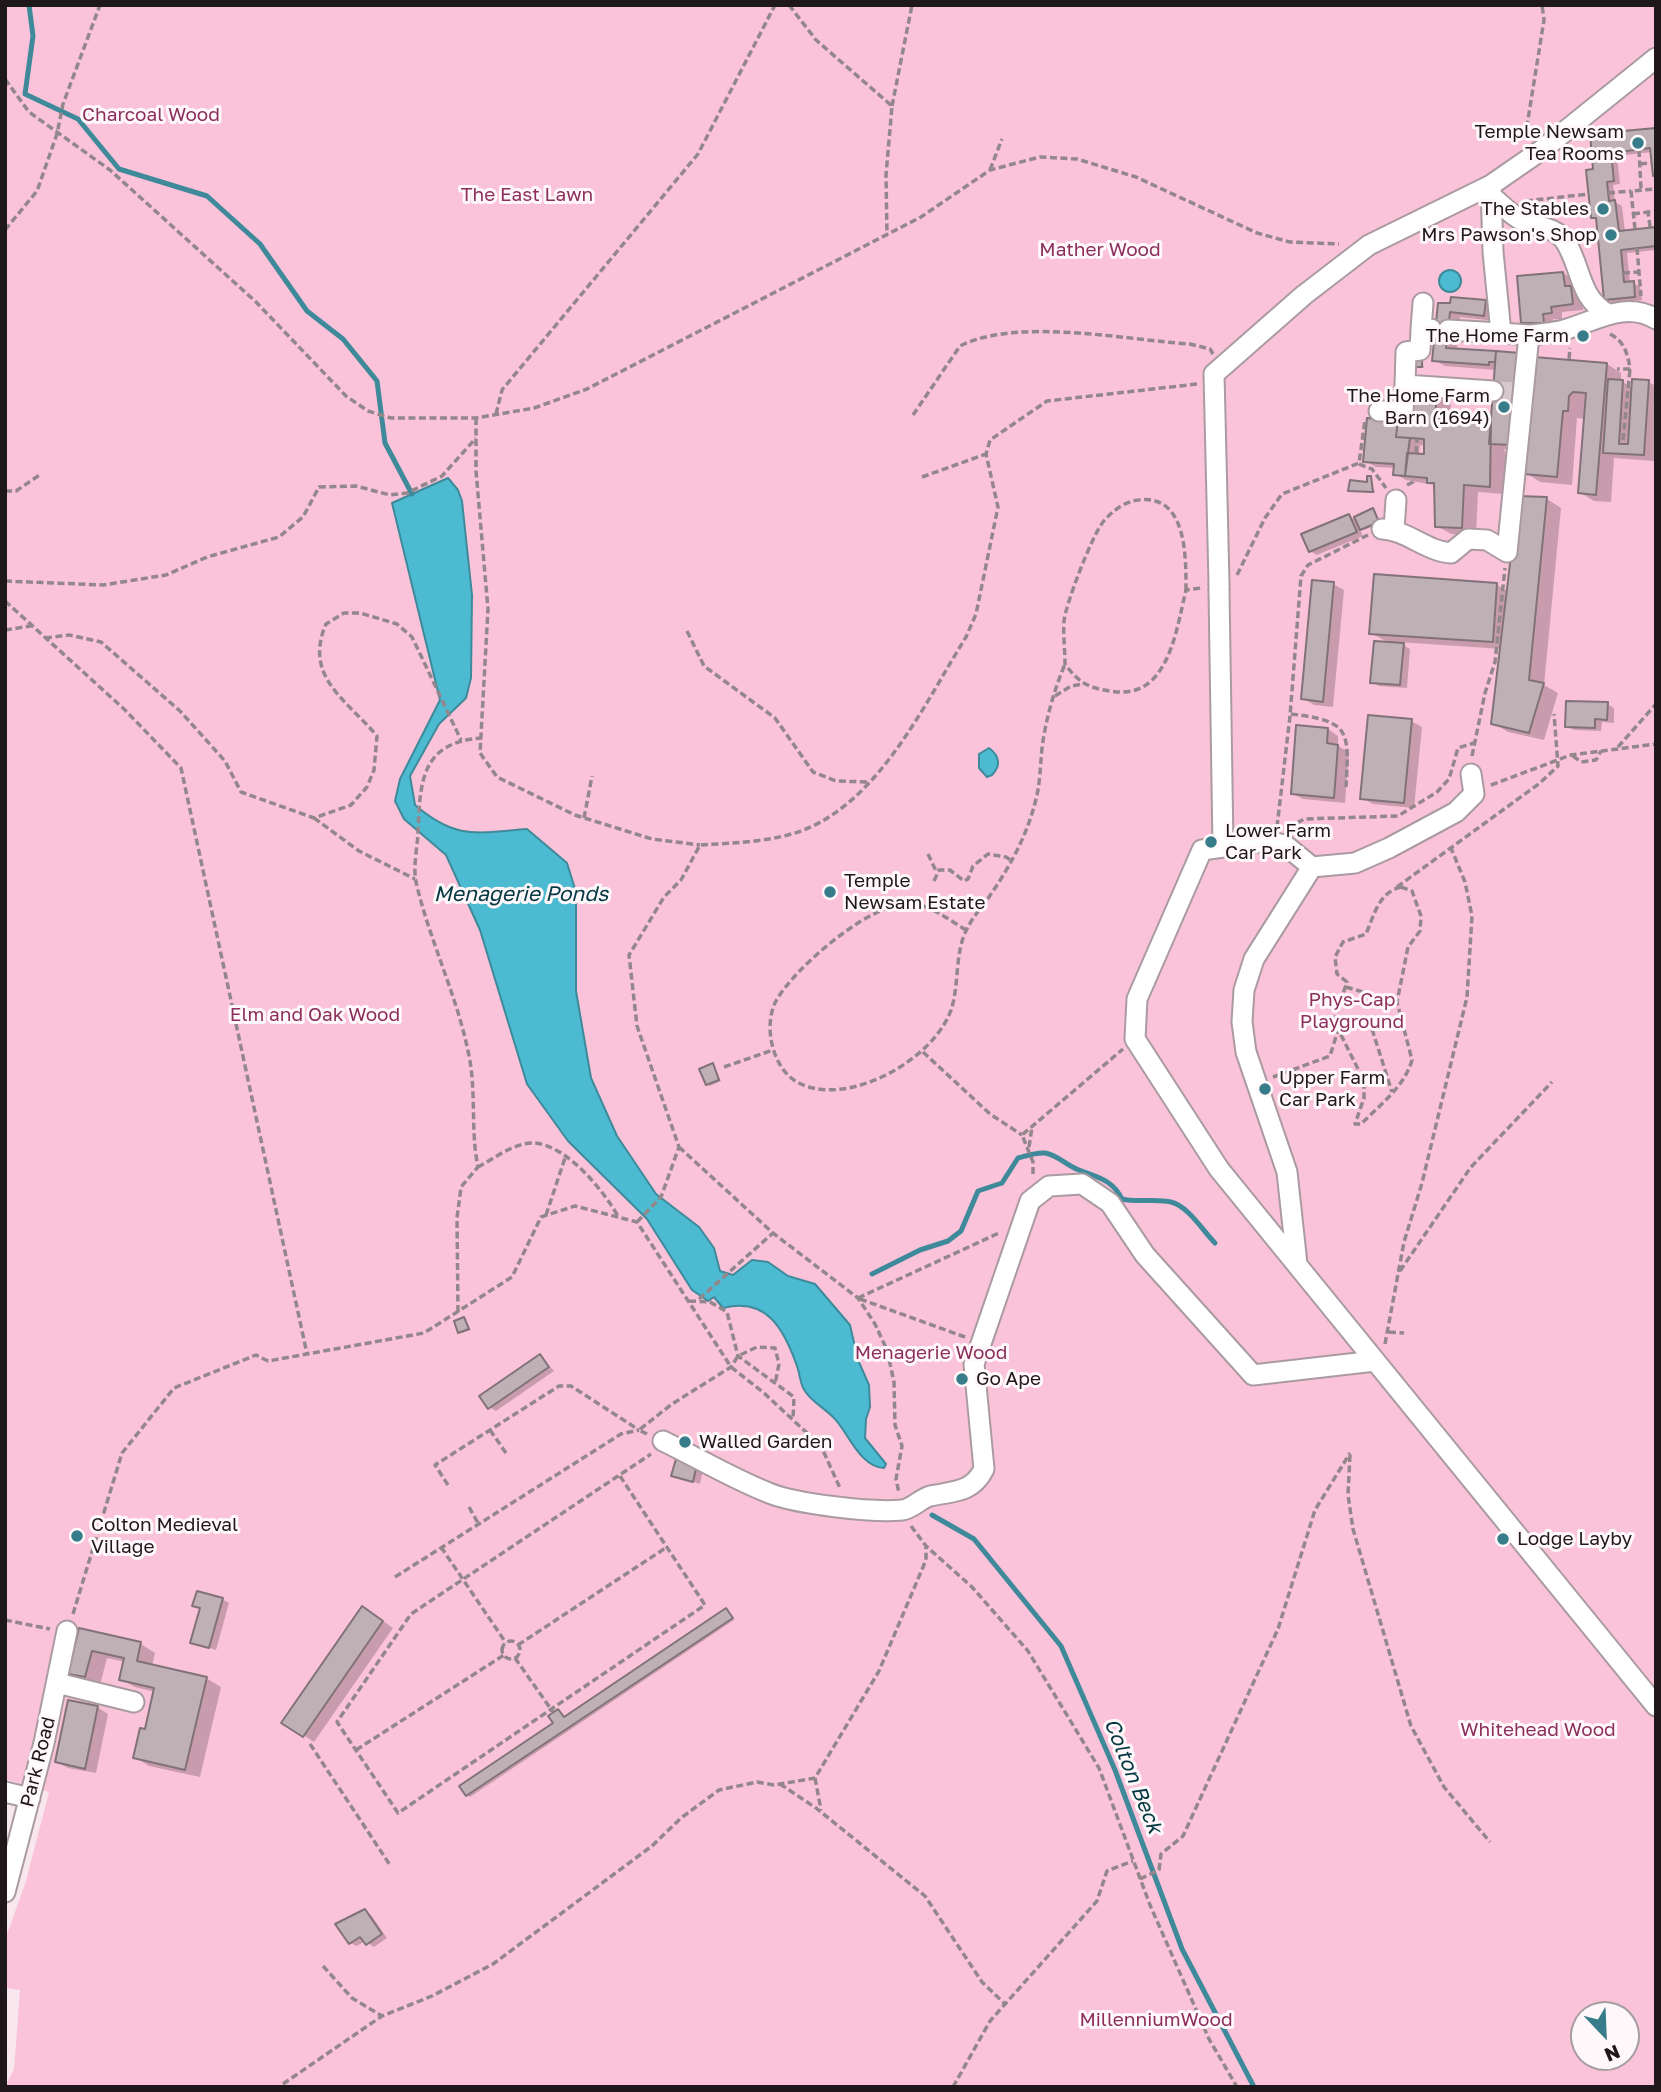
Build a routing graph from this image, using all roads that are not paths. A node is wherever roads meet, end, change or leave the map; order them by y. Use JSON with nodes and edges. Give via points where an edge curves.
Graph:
{"nodes":[{"id":1,"x":1656,"y":58,"type":"edge"},
{"id":2,"x":1491,"y":191,"type":"junction"},
{"id":3,"x":1423,"y":303,"type":"dead end"},
{"id":4,"x":1608,"y":314,"type":"junction"},
{"id":5,"x":1649,"y":316,"type":"edge"},
{"id":6,"x":1435,"y":330,"type":"junction"},
{"id":7,"x":1501,"y":333,"type":"junction"},
{"id":8,"x":1529,"y":335,"type":"junction"},
{"id":9,"x":1405,"y":385,"type":"junction"},
{"id":10,"x":1493,"y":391,"type":"tunnel mouth"},
{"id":11,"x":1379,"y":411,"type":"road end"},
{"id":12,"x":1396,"y":500,"type":"road end"},
{"id":13,"x":1471,"y":774,"type":"dead end"},
{"id":14,"x":1223,"y":847,"type":"junction"},
{"id":15,"x":1312,"y":867,"type":"junction"},
{"id":16,"x":1297,"y":1264,"type":"junction"},
{"id":17,"x":1376,"y":1361,"type":"junction"},
{"id":18,"x":663,"y":1441,"type":"road end"},
{"id":19,"x":67,"y":1631,"type":"road end"},
{"id":20,"x":57,"y":1684,"type":"junction"},
{"id":21,"x":134,"y":1702,"type":"dead end"},
{"id":22,"x":1656,"y":1706,"type":"edge"},
{"id":23,"x":5,"y":1792,"type":"edge"},
{"id":24,"x":30,"y":1798,"type":"junction"},
{"id":25,"x":5,"y":1892,"type":"edge"}],
"edges":[{"from":1,"to":2,"type":"street"},
{"from":2,"to":4,"type":"street","via":[[1522,220],[1554,231],[1565,241],[1586,293]]},
{"from":2,"to":7,"type":"street"},
{"from":2,"to":14,"type":"street","via":[[1369,245],[1218,371]]},
{"from":3,"to":6,"type":"street"},
{"from":4,"to":5,"type":"street"},
{"from":4,"to":8,"type":"street","via":[[1566,330]]},
{"from":6,"to":7,"type":"street"},
{"from":6,"to":9,"type":"street","via":[[1420,350],[1406,352]]},
{"from":7,"to":8,"type":"street"},
{"from":8,"to":12,"type":"street","via":[[1507,552],[1487,540],[1468,539],[1451,553],[1438,552],[1388,529]]},
{"from":9,"to":10,"type":"street"},
{"from":9,"to":11,"type":"street","via":[[1403,411]]},
{"from":13,"to":15,"type":"street","via":[[1474,794],[1457,812],[1355,863]]},
{"from":14,"to":15,"type":"street","via":[[1266,841],[1285,845]]},
{"from":14,"to":16,"type":"street","via":[[1202,850],[1137,999],[1135,1039],[1219,1169]]},
{"from":15,"to":16,"type":"street","via":[[1254,959],[1244,990],[1242,1022],[1246,1052],[1287,1172]]},
{"from":16,"to":17,"type":"street"},
{"from":17,"to":18,"type":"street","via":[[1253,1376],[1145,1255],[1110,1203],[1082,1184],[1049,1186],[1030,1201],[974,1364],[984,1469],[970,1487],[928,1496],[904,1510],[846,1507],[771,1494]]},
{"from":17,"to":22,"type":"street"},
{"from":19,"to":20,"type":"street","name":"Park Road"},
{"from":20,"to":21,"type":"street"},
{"from":20,"to":24,"type":"street","name":"Park Road"},
{"from":23,"to":24,"type":"street"},
{"from":24,"to":25,"type":"street","name":"Park Road"}]}
